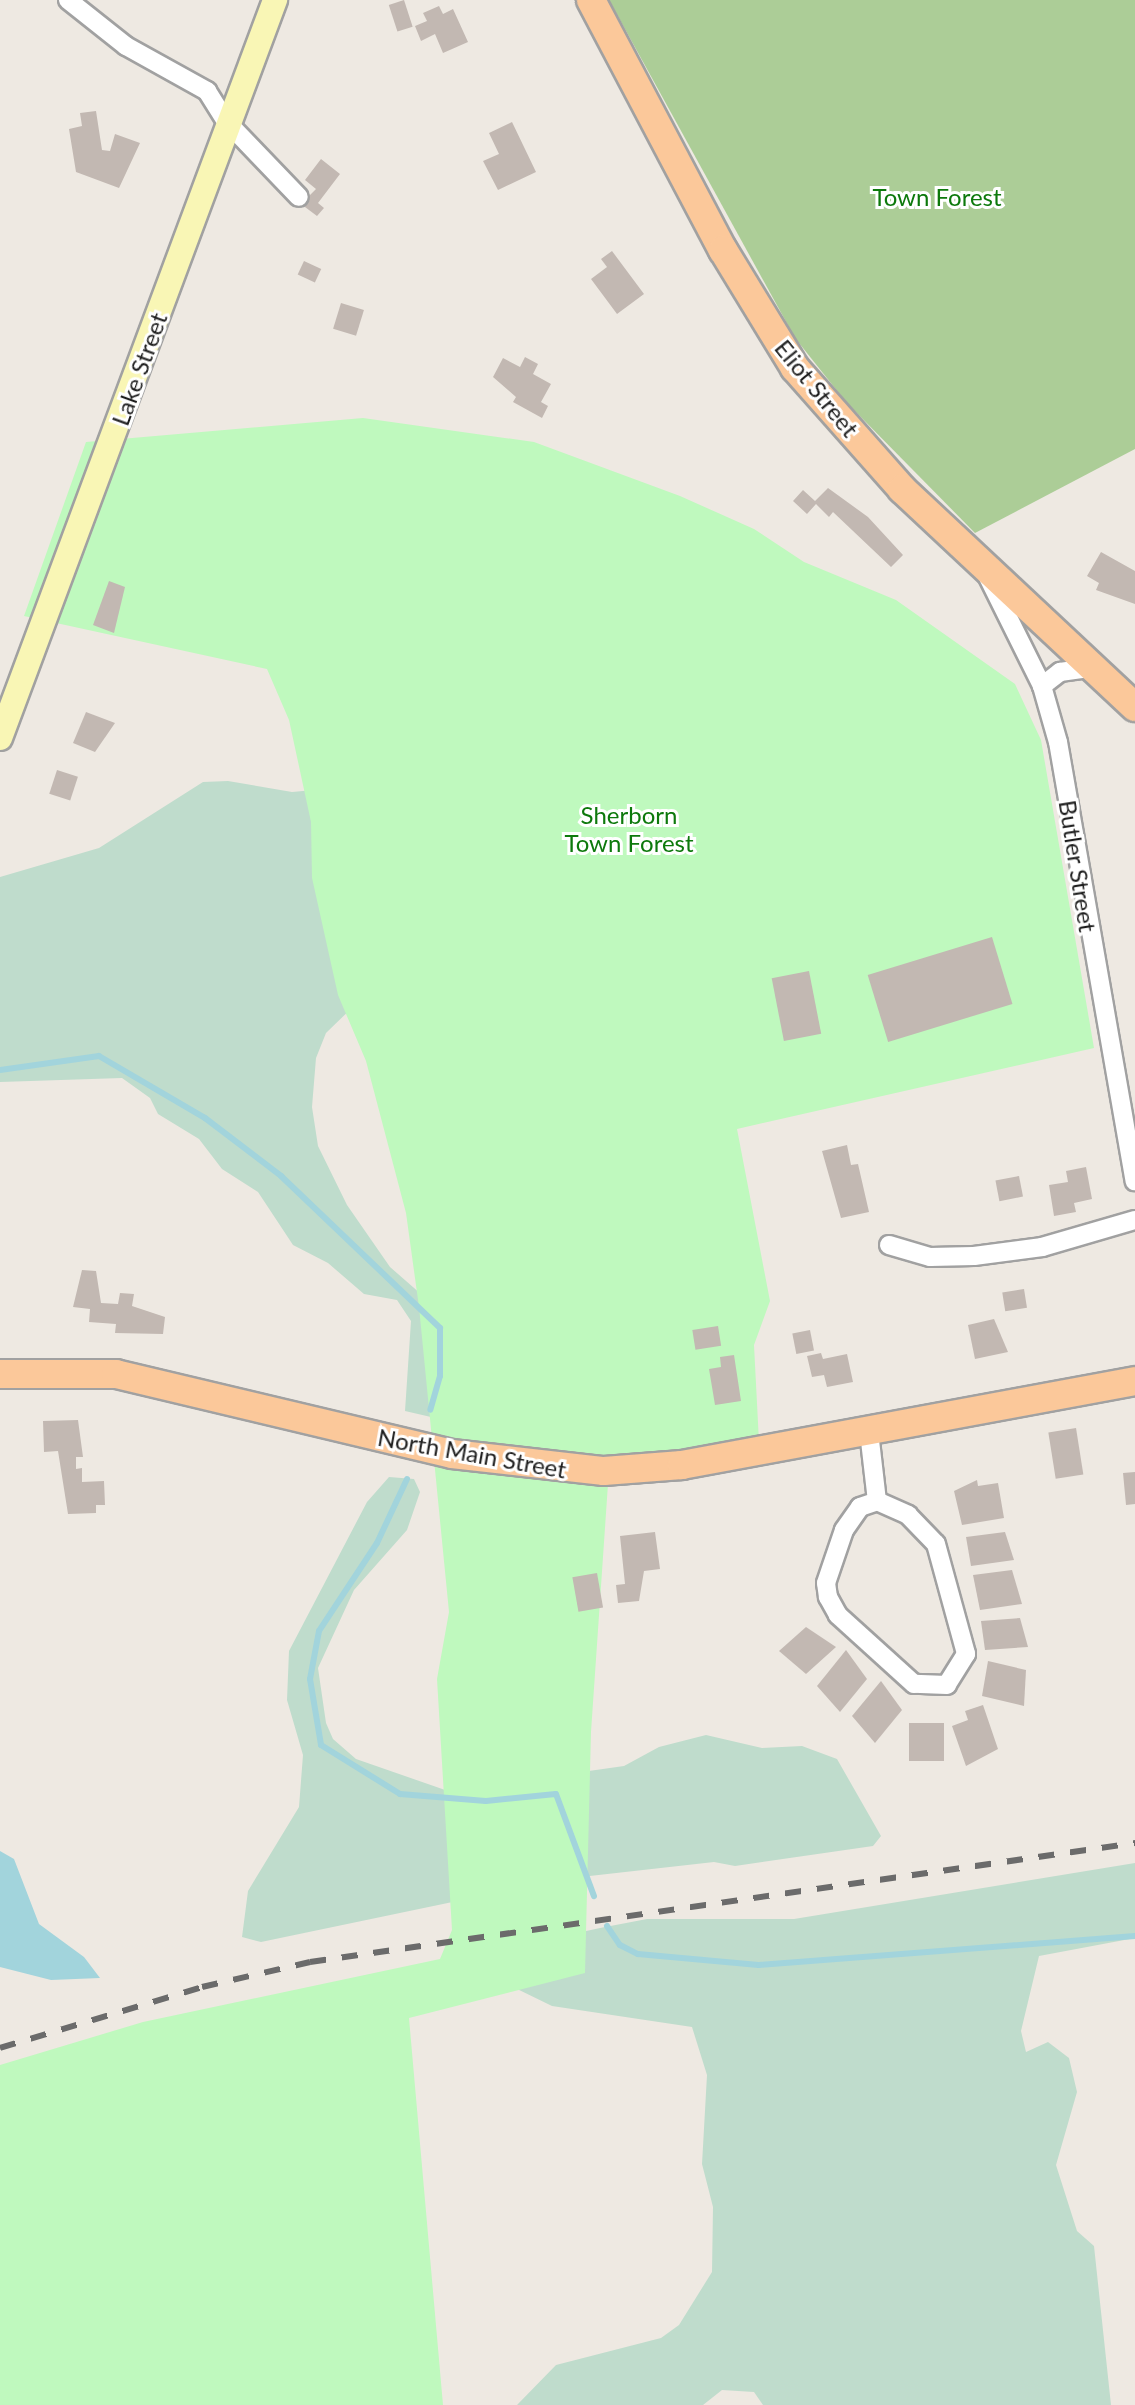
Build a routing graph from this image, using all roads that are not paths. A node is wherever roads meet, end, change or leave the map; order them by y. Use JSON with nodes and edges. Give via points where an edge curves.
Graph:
{"nodes":[{"id":1,"x":68,"y":0,"type":"edge"},
{"id":2,"x":275,"y":0,"type":"edge"},
{"id":3,"x":591,"y":0,"type":"edge"},
{"id":4,"x":226,"y":121,"type":"junction"},
{"id":5,"x":299,"y":197,"type":"dead end"},
{"id":6,"x":982,"y":565,"type":"junction"},
{"id":7,"x":1089,"y":668,"type":"junction"},
{"id":8,"x":1042,"y":686,"type":"junction"},
{"id":9,"x":1135,"y":707,"type":"edge"},
{"id":10,"x":0,"y":738,"type":"edge"},
{"id":11,"x":1135,"y":1181,"type":"edge"},
{"id":12,"x":1135,"y":1220,"type":"edge"},
{"id":13,"x":889,"y":1245,"type":"dead end"},
{"id":14,"x":0,"y":1374,"type":"edge"},
{"id":15,"x":1135,"y":1381,"type":"edge"},
{"id":16,"x":869,"y":1432,"type":"junction"},
{"id":17,"x":877,"y":1501,"type":"junction"}],
"edges":[{"from":1,"to":4,"type":"street","via":[[126,46],[207,91]]},
{"from":2,"to":4,"type":"street","name":"Lake Street"},
{"from":3,"to":6,"type":"main road","name":"Eliot Street","via":[[723,250],[795,368],[902,489]]},
{"from":4,"to":5,"type":"street"},
{"from":4,"to":10,"type":"street","name":"Lake Street"},
{"from":6,"to":7,"type":"main road","name":"Eliot Street"},
{"from":6,"to":8,"type":"street","name":"Butler Street"},
{"from":7,"to":8,"type":"street","via":[[1060,672]]},
{"from":7,"to":9,"type":"main road","name":"Eliot Street"},
{"from":8,"to":11,"type":"street","name":"Butler Street","via":[[1058,742]]},
{"from":12,"to":13,"type":"street","via":[[1042,1247],[974,1256],[930,1257]]},
{"from":14,"to":16,"type":"main road","name":"North Main Street","via":[[116,1374],[452,1454],[564,1471],[682,1465]]},
{"from":15,"to":16,"type":"main road","name":"North Main Street"},
{"from":16,"to":17,"type":"street"},
{"from":17,"to":17,"type":"street","via":[[860,1507],[844,1530],[833,1556],[828,1597],[838,1615],[914,1684],[947,1685],[966,1654],[936,1544],[908,1515]]}]}
